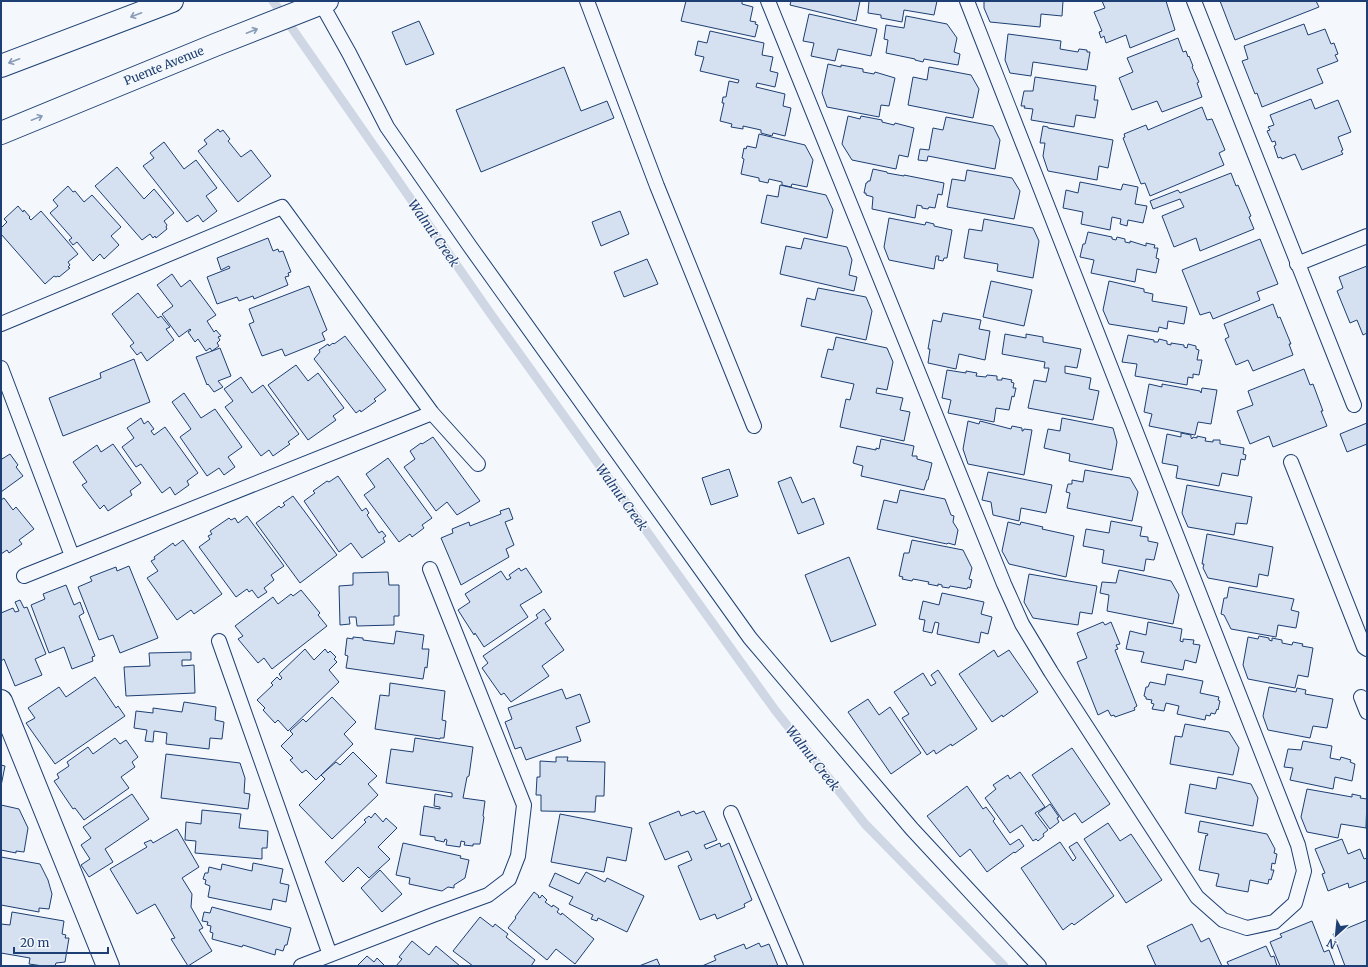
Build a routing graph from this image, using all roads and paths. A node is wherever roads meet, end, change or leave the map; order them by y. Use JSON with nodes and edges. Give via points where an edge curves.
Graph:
{"nodes":[{"id":1,"x":172,"y":1,"type":"edge"},
{"id":2,"x":587,"y":1,"type":"edge"},
{"id":3,"x":768,"y":1,"type":"edge"},
{"id":4,"x":967,"y":1,"type":"edge"},
{"id":5,"x":1194,"y":1,"type":"edge"},
{"id":6,"x":324,"y":2,"type":"edge"},
{"id":7,"x":1,"y":66,"type":"edge"},
{"id":8,"x":1,"y":133,"type":"edge"},
{"id":9,"x":1367,"y":236,"type":"edge"},
{"id":10,"x":1297,"y":264,"type":"junction"},
{"id":11,"x":1,"y":324,"type":"edge"},
{"id":12,"x":1,"y":368,"type":"edge"},
{"id":13,"x":1354,"y":405,"type":"dead end"},
{"id":14,"x":432,"y":413,"type":"junction"},
{"id":15,"x":754,"y":426,"type":"dead end"},
{"id":16,"x":1292,"y":462,"type":"dead end"},
{"id":17,"x":478,"y":464,"type":"dead end"},
{"id":18,"x":72,"y":556,"type":"junction"},
{"id":19,"x":430,"y":569,"type":"dead end"},
{"id":20,"x":24,"y":576,"type":"dead end"},
{"id":21,"x":219,"y":641,"type":"dead end"},
{"id":22,"x":1367,"y":649,"type":"edge"},
{"id":23,"x":1361,"y":697,"type":"dead end"},
{"id":24,"x":1,"y":701,"type":"edge"},
{"id":25,"x":1367,"y":712,"type":"edge"},
{"id":26,"x":731,"y":813,"type":"dead end"},
{"id":27,"x":330,"y":955,"type":"junction"},
{"id":28,"x":108,"y":966,"type":"edge"},
{"id":29,"x":301,"y":966,"type":"edge"},
{"id":30,"x":796,"y":966,"type":"edge"},
{"id":31,"x":1039,"y":966,"type":"edge"}],
"edges":[{"from":1,"to":7,"type":"main road","one_way":true},
{"from":2,"to":15,"type":"lane"},
{"from":3,"to":4,"type":"lane","via":[[1022,624],[1198,897],[1223,920],[1247,928],[1274,922],[1295,903],[1304,871],[1298,845]]},
{"from":5,"to":10,"type":"lane"},
{"from":8,"to":6,"type":"main road","name":"Puente Avenue","one_way":true},
{"from":6,"to":31,"type":"lane","via":[[387,127],[750,638],[912,829]]},
{"from":9,"to":10,"type":"lane"},
{"from":10,"to":13,"type":"lane"},
{"from":11,"to":14,"type":"lane","via":[[282,207]]},
{"from":12,"to":18,"type":"lane"},
{"from":14,"to":17,"type":"lane"},
{"from":14,"to":18,"type":"lane"},
{"from":16,"to":22,"type":"lane","via":[[1364,647]]},
{"from":18,"to":20,"type":"lane"},
{"from":19,"to":27,"type":"lane","via":[[524,805],[518,856],[509,879],[488,896]]},
{"from":21,"to":27,"type":"lane"},
{"from":23,"to":25,"type":"lane"},
{"from":24,"to":28,"type":"main road"},
{"from":26,"to":30,"type":"lane"},
{"from":27,"to":29,"type":"lane"}]}
